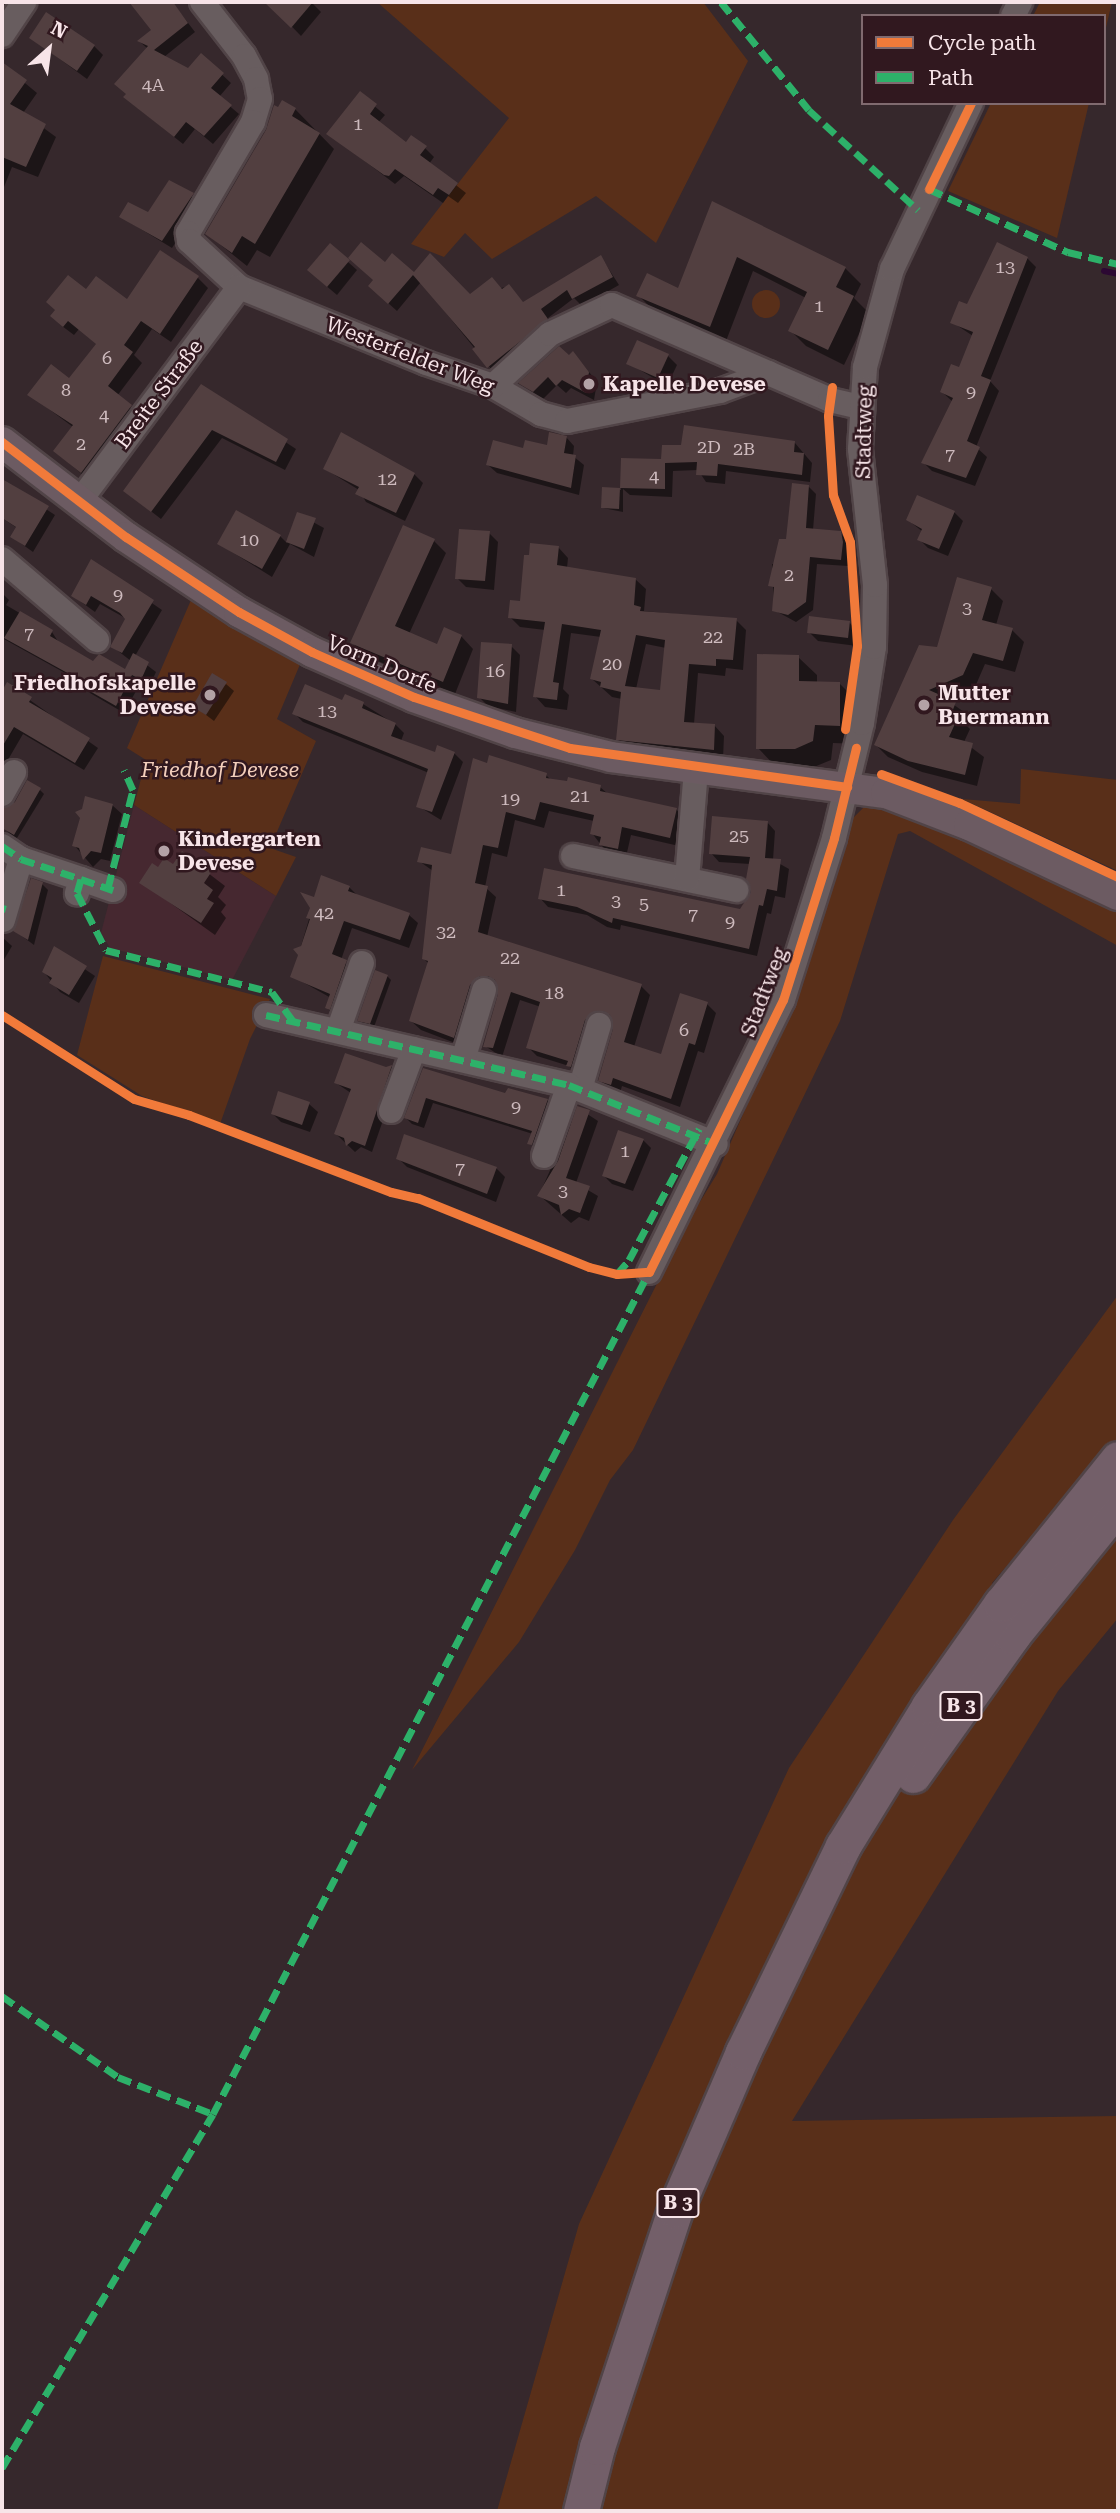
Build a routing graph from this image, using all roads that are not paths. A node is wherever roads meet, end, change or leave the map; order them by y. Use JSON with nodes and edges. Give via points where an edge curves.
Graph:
{"nodes":[{"id":1,"x":24,"y":2,"type":"edge"},
{"id":2,"x":202,"y":2,"type":"edge"},
{"id":3,"x":2,"y":35,"type":"edge"},
{"id":4,"x":970,"y":105,"type":"edge"},
{"id":5,"x":239,"y":287,"type":"junction"},
{"id":6,"x":769,"y":373,"type":"junction"},
{"id":7,"x":494,"y":386,"type":"junction"},
{"id":8,"x":860,"y":407,"type":"junction"},
{"id":9,"x":2,"y":442,"type":"edge"},
{"id":10,"x":79,"y":502,"type":"junction"},
{"id":11,"x":2,"y":559,"type":"edge"},
{"id":12,"x":97,"y":640,"type":"dead end"},
{"id":13,"x":696,"y":769,"type":"junction"},
{"id":14,"x":14,"y":772,"type":"dead end"},
{"id":15,"x":847,"y":787,"type":"junction"},
{"id":16,"x":2,"y":794,"type":"edge"},
{"id":17,"x":11,"y":853,"type":"edge"},
{"id":18,"x":573,"y":856,"type":"dead end"},
{"id":19,"x":687,"y":879,"type":"junction"},
{"id":20,"x":113,"y":890,"type":"dead end"},
{"id":21,"x":736,"y":890,"type":"dead end"},
{"id":22,"x":1118,"y":895,"type":"edge"},
{"id":23,"x":3,"y":920,"type":"edge"},
{"id":24,"x":362,"y":964,"type":"dead end"},
{"id":25,"x":484,"y":990,"type":"dead end"},
{"id":26,"x":266,"y":1015,"type":"dead end"},
{"id":27,"x":599,"y":1025,"type":"dead end"},
{"id":28,"x":338,"y":1031,"type":"junction"},
{"id":29,"x":414,"y":1049,"type":"junction"},
{"id":30,"x":463,"y":1060,"type":"junction"},
{"id":31,"x":574,"y":1087,"type":"junction"},
{"id":32,"x":391,"y":1111,"type":"dead end"},
{"id":33,"x":716,"y":1144,"type":"junction"},
{"id":34,"x":544,"y":1156,"type":"dead end"},
{"id":35,"x":649,"y":1272,"type":"dead end"},
{"id":36,"x":1118,"y":1459,"type":"edge"},
{"id":37,"x":1118,"y":1505,"type":"edge"},
{"id":38,"x":813,"y":1914,"type":"junction"},
{"id":39,"x":581,"y":2511,"type":"edge"}],
"edges":[{"from":1,"to":3,"type":"street"},
{"from":2,"to":5,"type":"street","via":[[244,56],[260,99],[253,122],[188,233],[189,241]]},
{"from":4,"to":8,"type":"street","name":"Stadtweg","via":[[881,300]]},
{"from":5,"to":7,"type":"street","name":"Westerfelder Weg","via":[[425,363]]},
{"from":5,"to":10,"type":"street","name":"Breite Straße"},
{"from":6,"to":7,"type":"street","name":"Westerfelder Weg","via":[[720,391],[582,421],[549,417]]},
{"from":6,"to":7,"type":"street","via":[[612,305],[550,334]]},
{"from":6,"to":8,"type":"street","via":[[831,400]]},
{"from":8,"to":15,"type":"street","name":"Stadtweg","via":[[875,620],[871,675]]},
{"from":9,"to":10,"type":"main road","name":"Vorm Dorfe"},
{"from":10,"to":13,"type":"main road","name":"Vorm Dorfe","via":[[239,612],[377,682],[515,733],[611,757]]},
{"from":11,"to":12,"type":"street"},
{"from":13,"to":15,"type":"main road","name":"Vorm Dorfe"},
{"from":13,"to":19,"type":"street"},
{"from":14,"to":16,"type":"street"},
{"from":15,"to":22,"type":"main road","name":"Vorm Dorfe","via":[[914,803]]},
{"from":15,"to":33,"type":"street","name":"Stadtweg","via":[[783,1000]]},
{"from":17,"to":20,"type":"street","via":[[79,886]]},
{"from":17,"to":23,"type":"street"},
{"from":18,"to":19,"type":"street"},
{"from":19,"to":21,"type":"street"},
{"from":24,"to":28,"type":"street"},
{"from":25,"to":30,"type":"street"},
{"from":26,"to":28,"type":"street"},
{"from":27,"to":31,"type":"street"},
{"from":28,"to":29,"type":"street"},
{"from":29,"to":30,"type":"street"},
{"from":29,"to":32,"type":"street"},
{"from":30,"to":31,"type":"street"},
{"from":31,"to":33,"type":"street"},
{"from":31,"to":34,"type":"street"},
{"from":33,"to":35,"type":"street","name":"Stadtweg"},
{"from":36,"to":38,"type":"highway","number":"B 3","via":[[1001,1604],[929,1706],[843,1846]]},
{"from":37,"to":38,"type":"highway","number":"B 3","via":[[1012,1636]]},
{"from":38,"to":39,"type":"highway","number":"B 3","via":[[743,2052],[675,2210],[597,2447]]}]}
